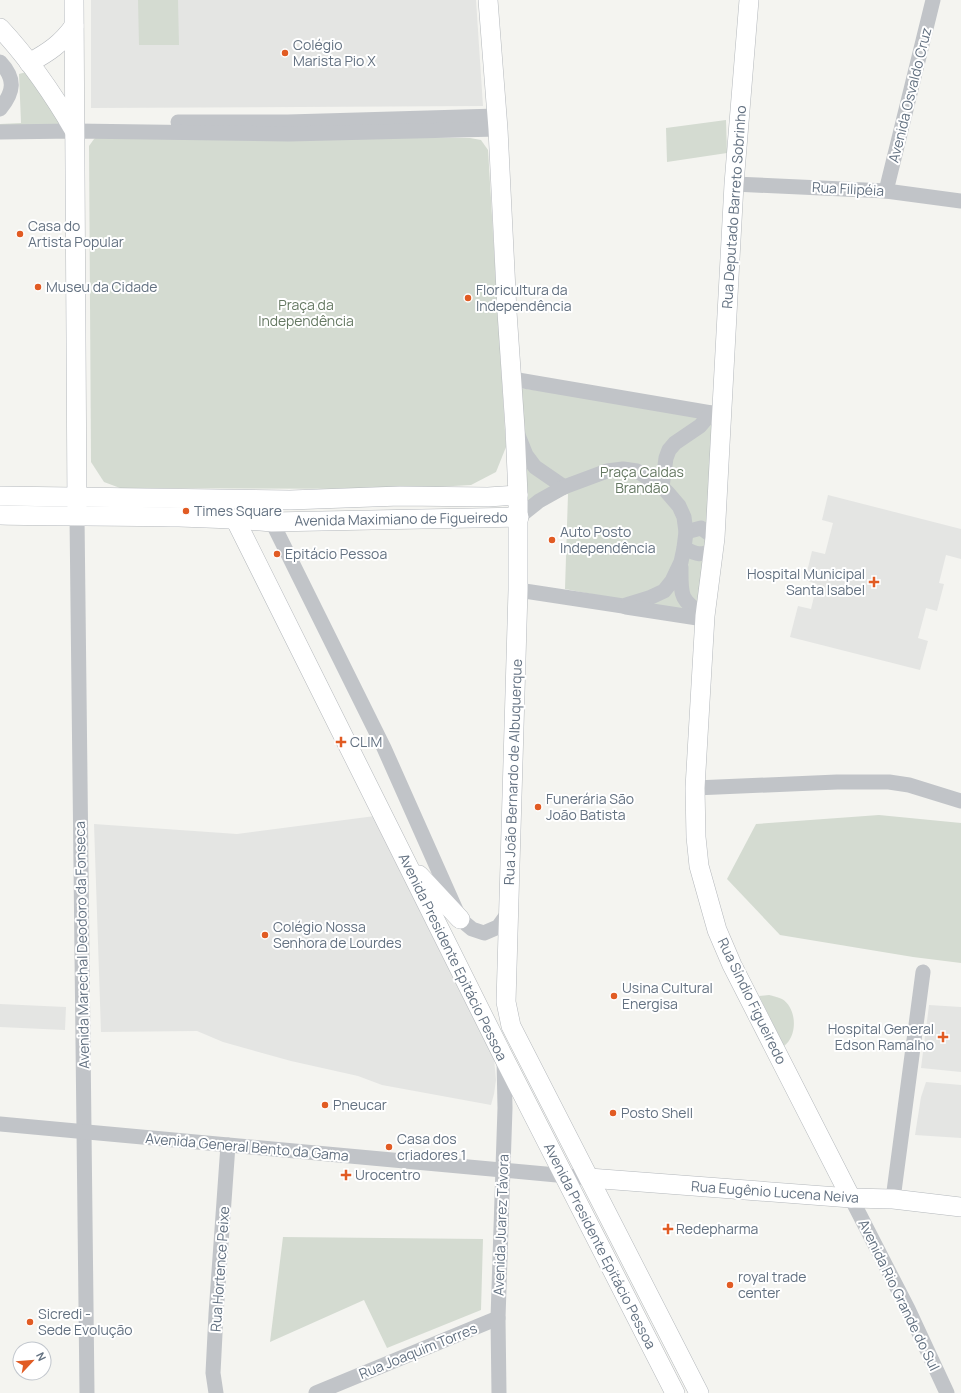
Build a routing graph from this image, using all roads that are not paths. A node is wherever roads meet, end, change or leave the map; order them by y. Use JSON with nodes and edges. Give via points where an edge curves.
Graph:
{"nodes":[{"id":1,"x":74,"y":0,"type":"edge"},
{"id":2,"x":488,"y":0,"type":"edge"},
{"id":3,"x":749,"y":0,"type":"edge"},
{"id":4,"x":934,"y":0,"type":"edge"},
{"id":5,"x":74,"y":26,"type":"junction"},
{"id":6,"x":0,"y":28,"type":"edge"},
{"id":7,"x":0,"y":62,"type":"edge"},
{"id":8,"x":29,"y":63,"type":"junction"},
{"id":9,"x":10,"y":74,"type":"junction"},
{"id":10,"x":0,"y":109,"type":"edge"},
{"id":11,"x":498,"y":122,"type":"junction"},
{"id":12,"x":75,"y":127,"type":"junction"},
{"id":13,"x":0,"y":132,"type":"edge"},
{"id":14,"x":734,"y":184,"type":"junction"},
{"id":15,"x":886,"y":191,"type":"junction"},
{"id":16,"x":961,"y":201,"type":"edge"},
{"id":17,"x":512,"y":379,"type":"junction"},
{"id":18,"x":717,"y":414,"type":"junction"},
{"id":19,"x":515,"y":428,"type":"junction"},
{"id":20,"x":564,"y":487,"type":"junction"},
{"id":21,"x":662,"y":487,"type":"junction"},
{"id":22,"x":518,"y":495,"type":"junction"},
{"id":23,"x":0,"y":496,"type":"edge"},
{"id":24,"x":78,"y":497,"type":"junction"},
{"id":25,"x":0,"y":515,"type":"edge"},
{"id":26,"x":77,"y":516,"type":"junction"},
{"id":27,"x":519,"y":517,"type":"junction"},
{"id":28,"x":235,"y":519,"type":"junction"},
{"id":29,"x":272,"y":522,"type":"junction"},
{"id":30,"x":686,"y":532,"type":"junction"},
{"id":31,"x":714,"y":544,"type":"junction"},
{"id":32,"x":683,"y":555,"type":"junction"},
{"id":33,"x":518,"y":590,"type":"junction"},
{"id":34,"x":624,"y":606,"type":"junction"},
{"id":35,"x":704,"y":617,"type":"junction"},
{"id":36,"x":695,"y":788,"type":"junction"},
{"id":37,"x":961,"y":800,"type":"edge"},
{"id":38,"x":405,"y":859,"type":"junction"},
{"id":39,"x":508,"y":913,"type":"junction"},
{"id":40,"x":460,"y":919,"type":"junction"},
{"id":41,"x":923,"y":972,"type":"dead end"},
{"id":42,"x":511,"y":1026,"type":"joint"},
{"id":43,"x":504,"y":1058,"type":"junction"},
{"id":44,"x":0,"y":1124,"type":"edge"},
{"id":45,"x":85,"y":1132,"type":"junction"},
{"id":46,"x":228,"y":1145,"type":"junction"},
{"id":47,"x":503,"y":1171,"type":"junction"},
{"id":48,"x":564,"y":1176,"type":"junction"},
{"id":49,"x":589,"y":1178,"type":"junction"},
{"id":50,"x":851,"y":1198,"type":"junction"},
{"id":51,"x":893,"y":1200,"type":"junction"},
{"id":52,"x":961,"y":1207,"type":"edge"},
{"id":53,"x":498,"y":1318,"type":"junction"},
{"id":54,"x":87,"y":1393,"type":"edge"},
{"id":55,"x":216,"y":1393,"type":"edge"},
{"id":56,"x":316,"y":1393,"type":"edge"},
{"id":57,"x":499,"y":1393,"type":"edge"},
{"id":58,"x":675,"y":1393,"type":"edge"},
{"id":59,"x":699,"y":1393,"type":"edge"},
{"id":60,"x":947,"y":1393,"type":"edge"}],
"edges":[{"from":1,"to":5,"type":"main road"},
{"from":2,"to":11,"type":"main road"},
{"from":3,"to":14,"type":"main road","name":"Rua Deputado Barreto Sobrinho"},
{"from":4,"to":15,"type":"street","name":"Avenida Osvaldo Cruz"},
{"from":5,"to":8,"type":"main road","via":[[56,47]]},
{"from":5,"to":12,"type":"main road"},
{"from":6,"to":8,"type":"main road"},
{"from":7,"to":9,"type":"street"},
{"from":8,"to":9,"type":"street"},
{"from":8,"to":12,"type":"main road"},
{"from":9,"to":10,"type":"street","via":[[12,86],[7,100]]},
{"from":11,"to":12,"type":"street","via":[[289,134]]},
{"from":11,"to":17,"type":"main road"},
{"from":12,"to":13,"type":"street"},
{"from":12,"to":24,"type":"main road"},
{"from":14,"to":15,"type":"street","name":"Rua Filipéia"},
{"from":14,"to":18,"type":"main road","name":"Rua Deputado Barreto Sobrinho"},
{"from":15,"to":16,"type":"street","name":"Rua Filipéia"},
{"from":17,"to":18,"type":"street"},
{"from":17,"to":19,"type":"main road"},
{"from":18,"to":21,"type":"street","via":[[669,450]]},
{"from":18,"to":31,"type":"main road"},
{"from":19,"to":20,"type":"street","via":[[530,461],[541,472]]},
{"from":19,"to":22,"type":"main road"},
{"from":20,"to":21,"type":"street","via":[[607,471],[623,469],[637,471]]},
{"from":20,"to":27,"type":"street","via":[[539,501]]},
{"from":21,"to":30,"type":"street","via":[[680,506]]},
{"from":22,"to":24,"type":"main road","via":[[290,500]]},
{"from":22,"to":27,"type":"main road"},
{"from":23,"to":24,"type":"main road"},
{"from":24,"to":26,"type":"main road","name":"Avenida Marechal Deodoro da Fonseca"},
{"from":25,"to":26,"type":"main road"},
{"from":26,"to":28,"type":"main road"},
{"from":26,"to":45,"type":"street","name":"Avenida Marechal Deodoro da Fonseca"},
{"from":27,"to":29,"type":"main road","name":"Avenida Maximiano de Figueiredo"},
{"from":27,"to":33,"type":"main road","name":"Rua João Bernardo de Albuquerque"},
{"from":28,"to":29,"type":"main road","name":"Avenida Maximiano de Figueiredo"},
{"from":28,"to":38,"type":"main road","name":"Avenida Presidente Epitácio Pessoa"},
{"from":29,"to":40,"type":"street","name":"Avenida Presidente Epitácio Pessoa","via":[[384,748]]},
{"from":30,"to":31,"type":"street","via":[[701,528]]},
{"from":30,"to":32,"type":"street"},
{"from":31,"to":32,"type":"street","via":[[700,555]]},
{"from":31,"to":35,"type":"main road"},
{"from":32,"to":34,"type":"street","via":[[672,581],[664,591]]},
{"from":32,"to":35,"type":"street","via":[[681,588],[684,598],[690,607]]},
{"from":33,"to":34,"type":"street"},
{"from":33,"to":39,"type":"main road","name":"Rua João Bernardo de Albuquerque"},
{"from":34,"to":35,"type":"street"},
{"from":35,"to":36,"type":"main road","name":"Rua Síndio Figueiredo"},
{"from":36,"to":37,"type":"street","via":[[889,782],[909,784]]},
{"from":36,"to":50,"type":"main road","name":"Rua Síndio Figueiredo","via":[[691,842],[717,930],[732,965]]},
{"from":38,"to":40,"type":"main road"},
{"from":38,"to":43,"type":"main road","name":"Avenida Presidente Epitácio Pessoa"},
{"from":39,"to":40,"type":"street","name":"Avenida Presidente Epitácio Pessoa","via":[[498,927],[484,933],[472,929]]},
{"from":39,"to":42,"type":"main road","name":"Rua João Bernardo de Albuquerque","via":[[506,1002]]},
{"from":41,"to":51,"type":"street"},
{"from":42,"to":49,"type":"main road","name":"Avenida Presidente Epitácio Pessoa"},
{"from":43,"to":47,"type":"street","name":"Avenida Juarez Távora"},
{"from":43,"to":48,"type":"main road","name":"Avenida Presidente Epitácio Pessoa"},
{"from":44,"to":45,"type":"street","name":"Avenida General Bento da Gama"},
{"from":45,"to":46,"type":"street","name":"Avenida General Bento da Gama"},
{"from":45,"to":54,"type":"street","name":"Avenida Marechal Deodoro da Fonseca"},
{"from":46,"to":47,"type":"street","name":"Avenida General Bento da Gama"},
{"from":46,"to":55,"type":"street","name":"Rua Hortence Peixe","via":[[213,1372]]},
{"from":47,"to":48,"type":"street","name":"Avenida General Bento da Gama"},
{"from":47,"to":53,"type":"street","name":"Avenida Juarez Távora"},
{"from":48,"to":49,"type":"street","name":"Avenida General Bento da Gama"},
{"from":48,"to":58,"type":"main road","name":"Avenida Presidente Epitácio Pessoa"},
{"from":49,"to":50,"type":"main road","name":"Rua Eugênio Lucena Neiva"},
{"from":49,"to":59,"type":"main road","name":"Avenida Presidente Epitácio Pessoa"},
{"from":50,"to":51,"type":"main road","name":"Rua Eugênio Lucena Neiva"},
{"from":50,"to":60,"type":"street","name":"Avenida Rio Grande do Sul"},
{"from":51,"to":52,"type":"main road","name":"Rua Eugênio Lucena Neiva"},
{"from":53,"to":56,"type":"street","name":"Rua Joaquim Torres"},
{"from":53,"to":57,"type":"street","name":"Avenida Juarez Távora"}]}
